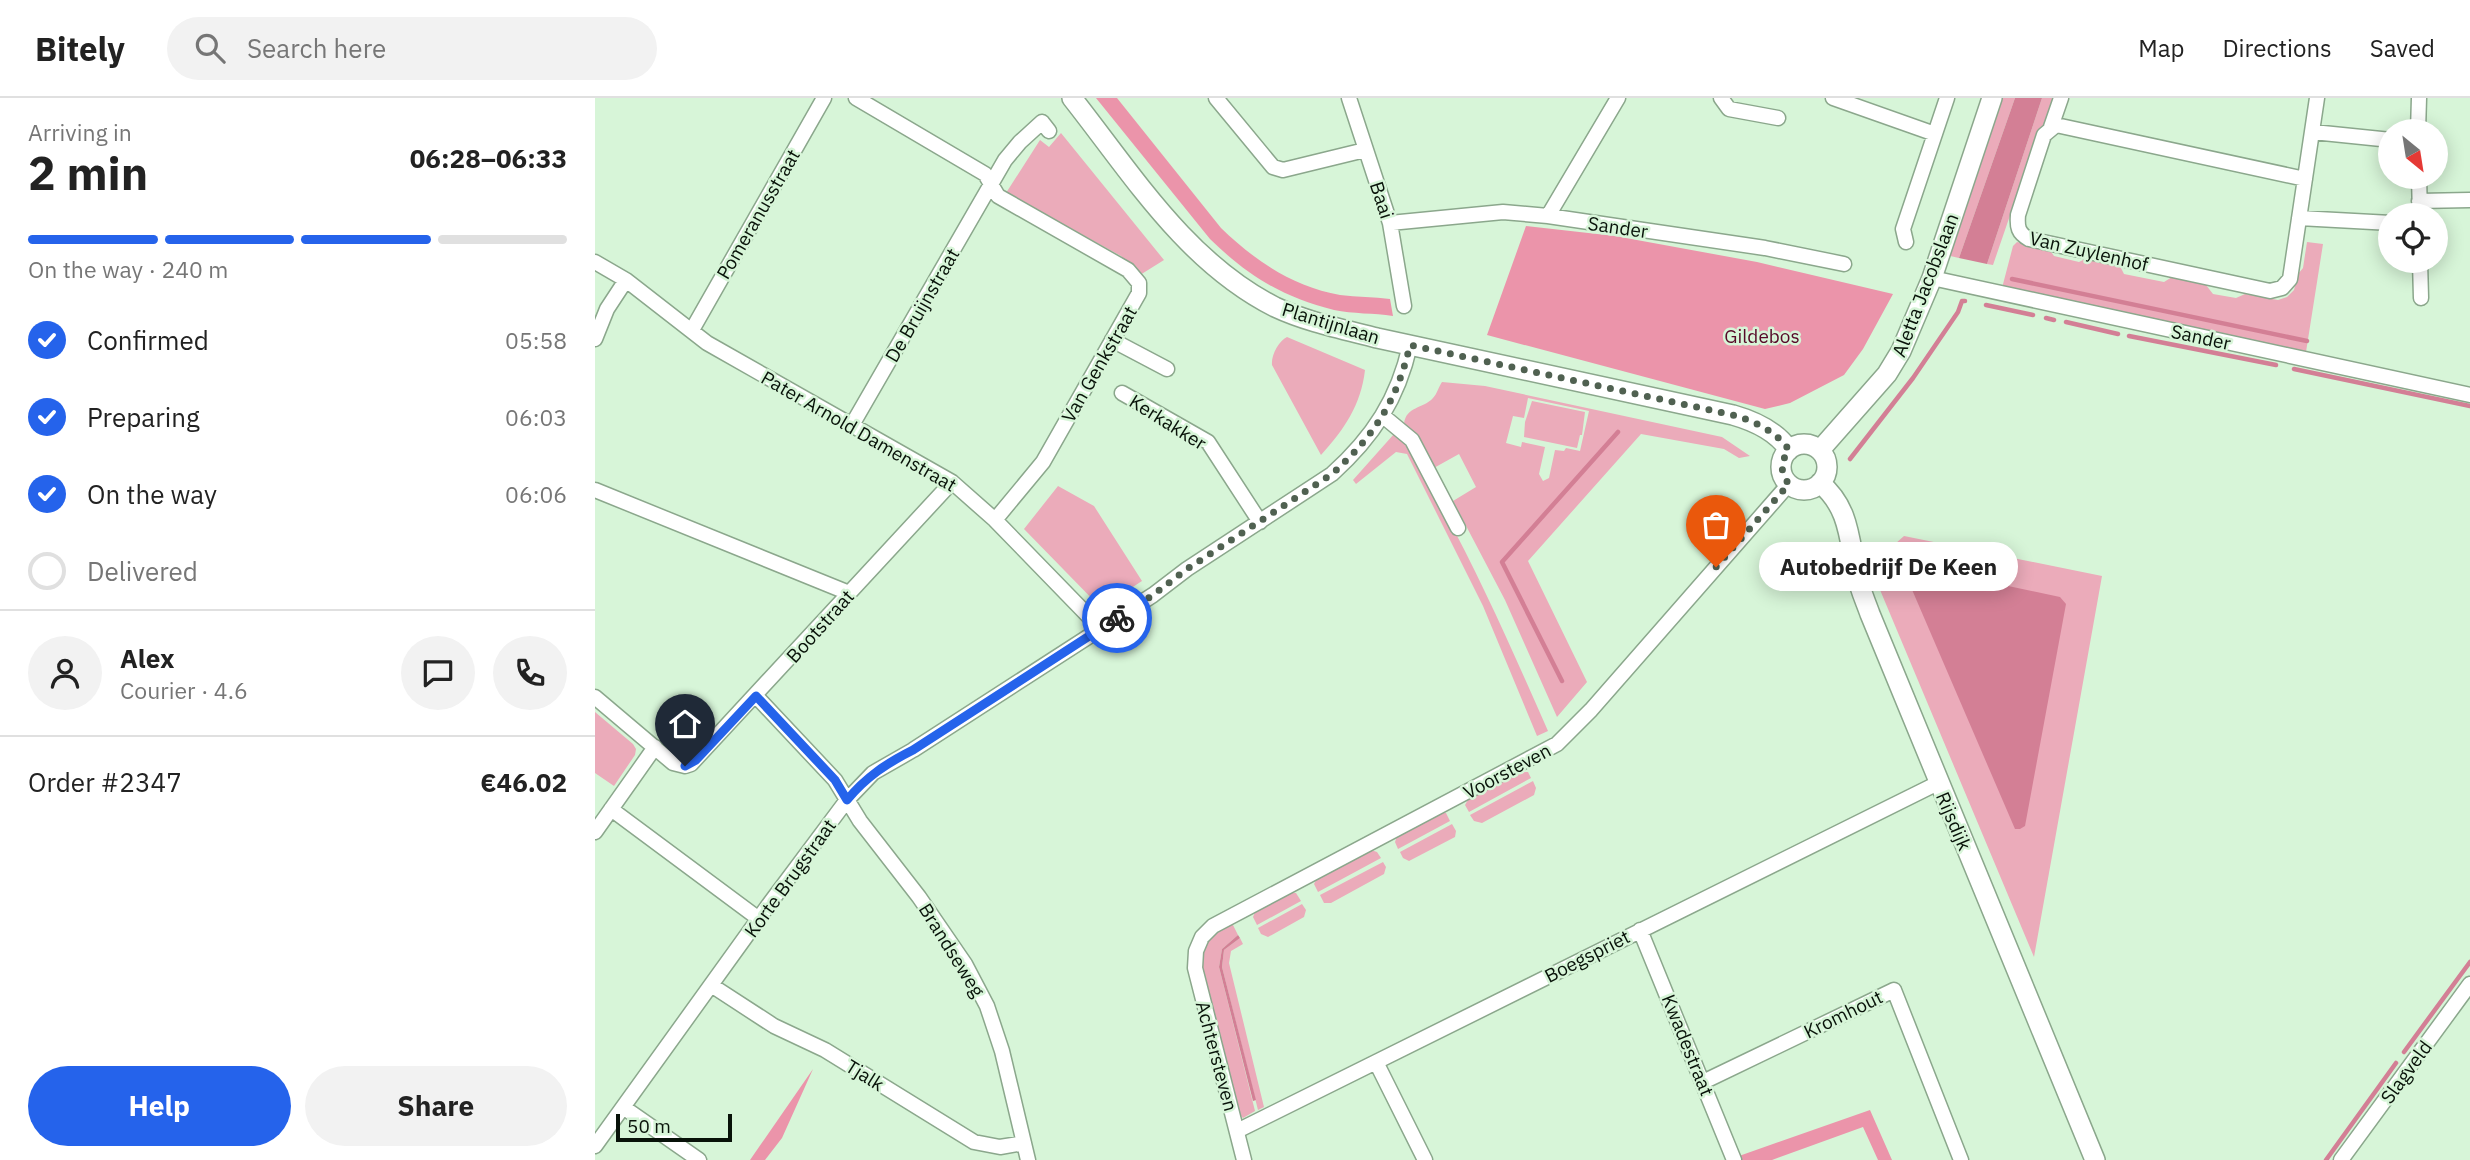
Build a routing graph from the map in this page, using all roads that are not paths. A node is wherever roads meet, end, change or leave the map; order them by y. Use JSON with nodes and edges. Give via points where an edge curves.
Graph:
{"nodes":[{"id":1,"x":824,"y":98,"type":"edge"},
{"id":2,"x":856,"y":98,"type":"edge"},
{"id":3,"x":1072,"y":98,"type":"edge"},
{"id":4,"x":1216,"y":98,"type":"edge"},
{"id":5,"x":1349,"y":98,"type":"edge"},
{"id":6,"x":1618,"y":98,"type":"edge"},
{"id":7,"x":1721,"y":98,"type":"edge"},
{"id":8,"x":1833,"y":98,"type":"edge"},
{"id":9,"x":1947,"y":98,"type":"edge"},
{"id":10,"x":1992,"y":98,"type":"edge"},
{"id":11,"x":2061,"y":98,"type":"edge"},
{"id":12,"x":2317,"y":98,"type":"edge"},
{"id":13,"x":2419,"y":98,"type":"edge"},
{"id":14,"x":1778,"y":118,"type":"dead end"},
{"id":15,"x":2418,"y":119,"type":"edge"},
{"id":16,"x":2051,"y":127,"type":"junction"},
{"id":17,"x":1049,"y":131,"type":"dead end"},
{"id":18,"x":2313,"y":132,"type":"junction"},
{"id":19,"x":1935,"y":134,"type":"junction"},
{"id":20,"x":2378,"y":139,"type":"edge"},
{"id":21,"x":1366,"y":150,"type":"junction"},
{"id":22,"x":2305,"y":179,"type":"junction"},
{"id":23,"x":991,"y":184,"type":"junction"},
{"id":24,"x":2470,"y":200,"type":"edge"},
{"id":25,"x":2448,"y":203,"type":"edge"},
{"id":26,"x":1548,"y":216,"type":"junction"},
{"id":27,"x":2299,"y":218,"type":"junction"},
{"id":28,"x":2378,"y":222,"type":"edge"},
{"id":29,"x":1390,"y":223,"type":"junction"},
{"id":30,"x":1906,"y":242,"type":"dead end"},
{"id":31,"x":595,"y":262,"type":"edge"},
{"id":32,"x":1845,"y":264,"type":"dead end"},
{"id":33,"x":2420,"y":273,"type":"edge"},
{"id":34,"x":1931,"y":278,"type":"junction"},
{"id":35,"x":626,"y":280,"type":"junction"},
{"id":36,"x":2421,"y":298,"type":"dead end"},
{"id":37,"x":1404,"y":306,"type":"dead end"},
{"id":38,"x":692,"y":330,"type":"junction"},
{"id":39,"x":595,"y":339,"type":"edge"},
{"id":40,"x":1112,"y":340,"type":"junction"},
{"id":41,"x":1410,"y":345,"type":"junction"},
{"id":42,"x":1167,"y":369,"type":"dead end"},
{"id":43,"x":1122,"y":393,"type":"dead end"},
{"id":44,"x":2470,"y":395,"type":"edge"},
{"id":45,"x":1383,"y":416,"type":"junction"},
{"id":46,"x":852,"y":425,"type":"junction"},
{"id":47,"x":1789,"y":450,"type":"junction"},
{"id":48,"x":1820,"y":450,"type":"junction"},
{"id":49,"x":952,"y":482,"type":"junction"},
{"id":50,"x":1820,"y":483,"type":"junction"},
{"id":51,"x":1789,"y":484,"type":"junction"},
{"id":52,"x":595,"y":490,"type":"edge"},
{"id":53,"x":995,"y":520,"type":"junction"},
{"id":54,"x":1260,"y":522,"type":"junction"},
{"id":55,"x":1458,"y":528,"type":"dead end"},
{"id":56,"x":849,"y":593,"type":"junction"},
{"id":57,"x":1101,"y":629,"type":"junction"},
{"id":58,"x":756,"y":696,"type":"junction"},
{"id":59,"x":595,"y":697,"type":"edge"},
{"id":60,"x":655,"y":747,"type":"junction"},
{"id":61,"x":1938,"y":783,"type":"junction"},
{"id":62,"x":847,"y":800,"type":"junction"},
{"id":63,"x":611,"y":809,"type":"junction"},
{"id":64,"x":595,"y":832,"type":"edge"},
{"id":65,"x":759,"y":919,"type":"junction"},
{"id":66,"x":1640,"y":930,"type":"junction"},
{"id":67,"x":1196,"y":951,"type":"joint"},
{"id":68,"x":2470,"y":984,"type":"edge"},
{"id":69,"x":711,"y":985,"type":"junction"},
{"id":70,"x":1376,"y":1062,"type":"junction"},
{"id":71,"x":1703,"y":1082,"type":"junction"},
{"id":72,"x":623,"y":1108,"type":"junction"},
{"id":73,"x":1237,"y":1131,"type":"junction"},
{"id":74,"x":1024,"y":1143,"type":"junction"},
{"id":75,"x":595,"y":1146,"type":"edge"},
{"id":76,"x":699,"y":1160,"type":"edge"},
{"id":77,"x":1028,"y":1160,"type":"edge"},
{"id":78,"x":1244,"y":1160,"type":"edge"},
{"id":79,"x":1425,"y":1160,"type":"edge"},
{"id":80,"x":1734,"y":1160,"type":"edge"},
{"id":81,"x":1962,"y":1160,"type":"edge"},
{"id":82,"x":2095,"y":1160,"type":"edge"},
{"id":83,"x":2341,"y":1160,"type":"edge"}],
"edges":[{"from":1,"to":38,"type":"street","name":"Pomeranusstraat"},
{"from":2,"to":23,"type":"street","name":"Van Genkstraat","via":[[985,174]]},
{"from":3,"to":41,"type":"main road","name":"Plantijnlaan","via":[[1174,228],[1212,265],[1252,294],[1290,313]]},
{"from":4,"to":21,"type":"street","via":[[1273,167],[1283,170]]},
{"from":5,"to":21,"type":"street","name":"Baai"},
{"from":6,"to":26,"type":"street"},
{"from":7,"to":14,"type":"street","via":[[1729,109]]},
{"from":8,"to":19,"type":"street"},
{"from":9,"to":19,"type":"street"},
{"from":10,"to":34,"type":"main road","name":"Aletta Jacobslaan"},
{"from":11,"to":16,"type":"street","name":"Van Zuylenhof"},
{"from":12,"to":18,"type":"street"},
{"from":13,"to":15,"type":"street"},
{"from":16,"to":22,"type":"street","via":[[2061,125]]},
{"from":16,"to":27,"type":"street","name":"Van Zuylenhof","via":[[2044,135],[2018,215],[2018,228],[2029,239],[2270,292],[2290,279]]},
{"from":17,"to":23,"type":"street","via":[[1042,122],[1027,135]]},
{"from":18,"to":20,"type":"street"},
{"from":18,"to":22,"type":"street"},
{"from":19,"to":30,"type":"street","via":[[1903,229]]},
{"from":21,"to":29,"type":"street","name":"Baai"},
{"from":22,"to":27,"type":"street"},
{"from":23,"to":40,"type":"street","name":"Van Genkstraat","via":[[999,196],[1137,279],[1139,293]]},
{"from":23,"to":46,"type":"street","name":"De Bruijnstraat"},
{"from":24,"to":25,"type":"street"},
{"from":26,"to":29,"type":"street","name":"Sander","via":[[1503,212]]},
{"from":26,"to":32,"type":"street","name":"Sander"},
{"from":27,"to":28,"type":"street"},
{"from":29,"to":37,"type":"street","name":"Baai"},
{"from":31,"to":35,"type":"street","name":"Pater Arnold Damenstraat"},
{"from":33,"to":36,"type":"street"},
{"from":34,"to":44,"type":"street","name":"Sander"},
{"from":34,"to":48,"type":"main road","name":"Aletta Jacobslaan","via":[[1891,369]]},
{"from":35,"to":38,"type":"street","name":"Pater Arnold Damenstraat"},
{"from":35,"to":39,"type":"street"},
{"from":38,"to":46,"type":"street","name":"Pater Arnold Damenstraat","via":[[707,343]]},
{"from":40,"to":42,"type":"street"},
{"from":40,"to":53,"type":"street","name":"Van Genkstraat","via":[[1043,462]]},
{"from":41,"to":45,"type":"street","name":"Korte Brugstraat","via":[[1403,374]]},
{"from":41,"to":47,"type":"main road","name":"Plantijnlaan","via":[[1733,415],[1767,429]]},
{"from":43,"to":54,"type":"street","name":"Kerkakker","via":[[1208,442]]},
{"from":45,"to":54,"type":"street","name":"Korte Brugstraat","via":[[1332,474]]},
{"from":45,"to":55,"type":"street","via":[[1412,440]]},
{"from":46,"to":49,"type":"street","name":"Pater Arnold Damenstraat"},
{"from":47,"to":48,"type":"main road","via":[[1803,444]]},
{"from":47,"to":51,"type":"main road","via":[[1781,463]]},
{"from":48,"to":50,"type":"main road","via":[[1827,473]]},
{"from":49,"to":53,"type":"street","name":"Pater Arnold Damenstraat"},
{"from":49,"to":56,"type":"street","name":"Bootstraat"},
{"from":50,"to":51,"type":"main road","via":[[1805,490]]},
{"from":50,"to":61,"type":"main road","name":"Rijsdijk","via":[[1848,522],[1859,583]]},
{"from":51,"to":67,"type":"street","name":"Voorsteven","via":[[1557,744],[1213,926]]},
{"from":52,"to":56,"type":"street"},
{"from":53,"to":57,"type":"street","name":"Pater Arnold Damenstraat"},
{"from":54,"to":57,"type":"street","name":"Korte Brugstraat"},
{"from":56,"to":58,"type":"street","name":"Bootstraat"},
{"from":57,"to":62,"type":"street","name":"Korte Brugstraat","via":[[873,773]]},
{"from":58,"to":60,"type":"street","name":"Bootstraat","via":[[685,766]]},
{"from":58,"to":62,"type":"street","name":"Brandseweg","via":[[835,780]]},
{"from":59,"to":60,"type":"street"},
{"from":60,"to":63,"type":"street","via":[[637,782]]},
{"from":61,"to":66,"type":"street","name":"Boegspriet"},
{"from":61,"to":82,"type":"main road","name":"Rijsdijk"},
{"from":62,"to":65,"type":"street","name":"Korte Brugstraat"},
{"from":62,"to":74,"type":"street","name":"Brandseweg","via":[[965,964],[987,1006]]},
{"from":63,"to":64,"type":"street"},
{"from":63,"to":65,"type":"street"},
{"from":65,"to":69,"type":"street","name":"Korte Brugstraat"},
{"from":66,"to":70,"type":"street","name":"Boegspriet"},
{"from":66,"to":71,"type":"street","name":"Kwadestraat"},
{"from":67,"to":73,"type":"street","name":"Achtersteven","via":[[1198,985]]},
{"from":68,"to":83,"type":"street","name":"Slagveld"},
{"from":69,"to":72,"type":"street","name":"Korte Brugstraat"},
{"from":69,"to":74,"type":"street","name":"Tjalk","via":[[974,1142],[1000,1147]]},
{"from":70,"to":73,"type":"street","name":"Boegspriet"},
{"from":70,"to":79,"type":"street"},
{"from":71,"to":80,"type":"street","name":"Kwadestraat"},
{"from":71,"to":81,"type":"street","name":"Kromhout","via":[[1893,989]]},
{"from":72,"to":75,"type":"street","name":"Korte Brugstraat"},
{"from":72,"to":76,"type":"street"},
{"from":73,"to":78,"type":"street","name":"Achtersteven"},
{"from":74,"to":77,"type":"street","name":"Brandseweg"}]}
